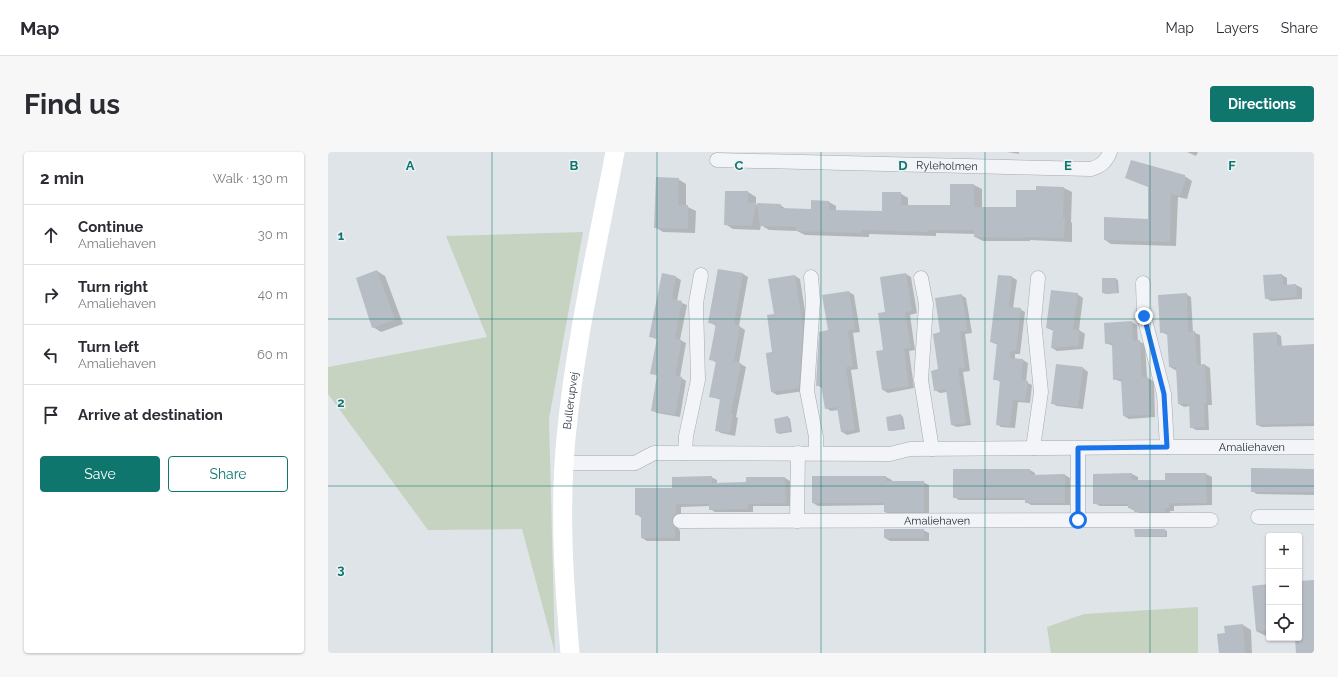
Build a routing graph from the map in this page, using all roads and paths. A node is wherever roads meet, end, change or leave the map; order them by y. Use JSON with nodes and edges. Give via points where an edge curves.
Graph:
{"nodes":[{"id":1,"x":615,"y":152,"type":"edge"},
{"id":2,"x":1110,"y":152,"type":"edge"},
{"id":3,"x":752,"y":156,"type":"edge"},
{"id":4,"x":716,"y":160,"type":"dead end"},
{"id":5,"x":701,"y":275,"type":"dead end"},
{"id":6,"x":811,"y":277,"type":"dead end"},
{"id":7,"x":921,"y":278,"type":"dead end"},
{"id":8,"x":1038,"y":278,"type":"dead end"},
{"id":9,"x":1143,"y":283,"type":"dead end"},
{"id":10,"x":1167,"y":447,"type":"junction"},
{"id":11,"x":1314,"y":447,"type":"edge"},
{"id":12,"x":1033,"y":448,"type":"junction"},
{"id":13,"x":1078,"y":448,"type":"junction"},
{"id":14,"x":932,"y":449,"type":"junction"},
{"id":15,"x":685,"y":453,"type":"junction"},
{"id":16,"x":798,"y":453,"type":"junction"},
{"id":17,"x":816,"y":453,"type":"junction"},
{"id":18,"x":565,"y":463,"type":"junction"},
{"id":19,"x":1258,"y":517,"type":"dead end"},
{"id":20,"x":1314,"y":517,"type":"edge"},
{"id":21,"x":1078,"y":520,"type":"junction"},
{"id":22,"x":1211,"y":520,"type":"dead end"},
{"id":23,"x":680,"y":521,"type":"dead end"},
{"id":24,"x":797,"y":521,"type":"junction"},
{"id":25,"x":570,"y":653,"type":"edge"}],
"edges":[{"from":1,"to":18,"type":"street","name":"Bullerupvej","via":[[574,369]]},
{"from":2,"to":3,"type":"street","name":"Ryleholmen","via":[[1103,163],[1091,169]]},
{"from":3,"to":4,"type":"street","name":"Ryleholmen"},
{"from":5,"to":15,"type":"street","via":[[696,303],[698,380]]},
{"from":6,"to":17,"type":"street","via":[[813,301],[807,391],[816,437]]},
{"from":7,"to":14,"type":"street","via":[[926,304],[921,380]]},
{"from":8,"to":12,"type":"street","via":[[1034,321],[1042,392]]},
{"from":9,"to":10,"type":"street","via":[[1144,316],[1164,394]]},
{"from":10,"to":11,"type":"street","name":"Amaliehaven"},
{"from":10,"to":13,"type":"street","name":"Amaliehaven"},
{"from":12,"to":13,"type":"street","name":"Amaliehaven"},
{"from":12,"to":14,"type":"street","name":"Amaliehaven"},
{"from":13,"to":21,"type":"street"},
{"from":14,"to":17,"type":"street","name":"Amaliehaven","via":[[910,449],[890,454]]},
{"from":15,"to":16,"type":"street","name":"Amaliehaven"},
{"from":15,"to":18,"type":"street","name":"Amaliehaven","via":[[654,453],[634,463]]},
{"from":16,"to":17,"type":"street","name":"Amaliehaven"},
{"from":16,"to":24,"type":"street"},
{"from":18,"to":25,"type":"street","name":"Bullerupvej","via":[[564,558]]},
{"from":19,"to":20,"type":"street"},
{"from":21,"to":22,"type":"street","name":"Amaliehaven"},
{"from":21,"to":24,"type":"street","name":"Amaliehaven"},
{"from":23,"to":24,"type":"street","name":"Amaliehaven"}]}
